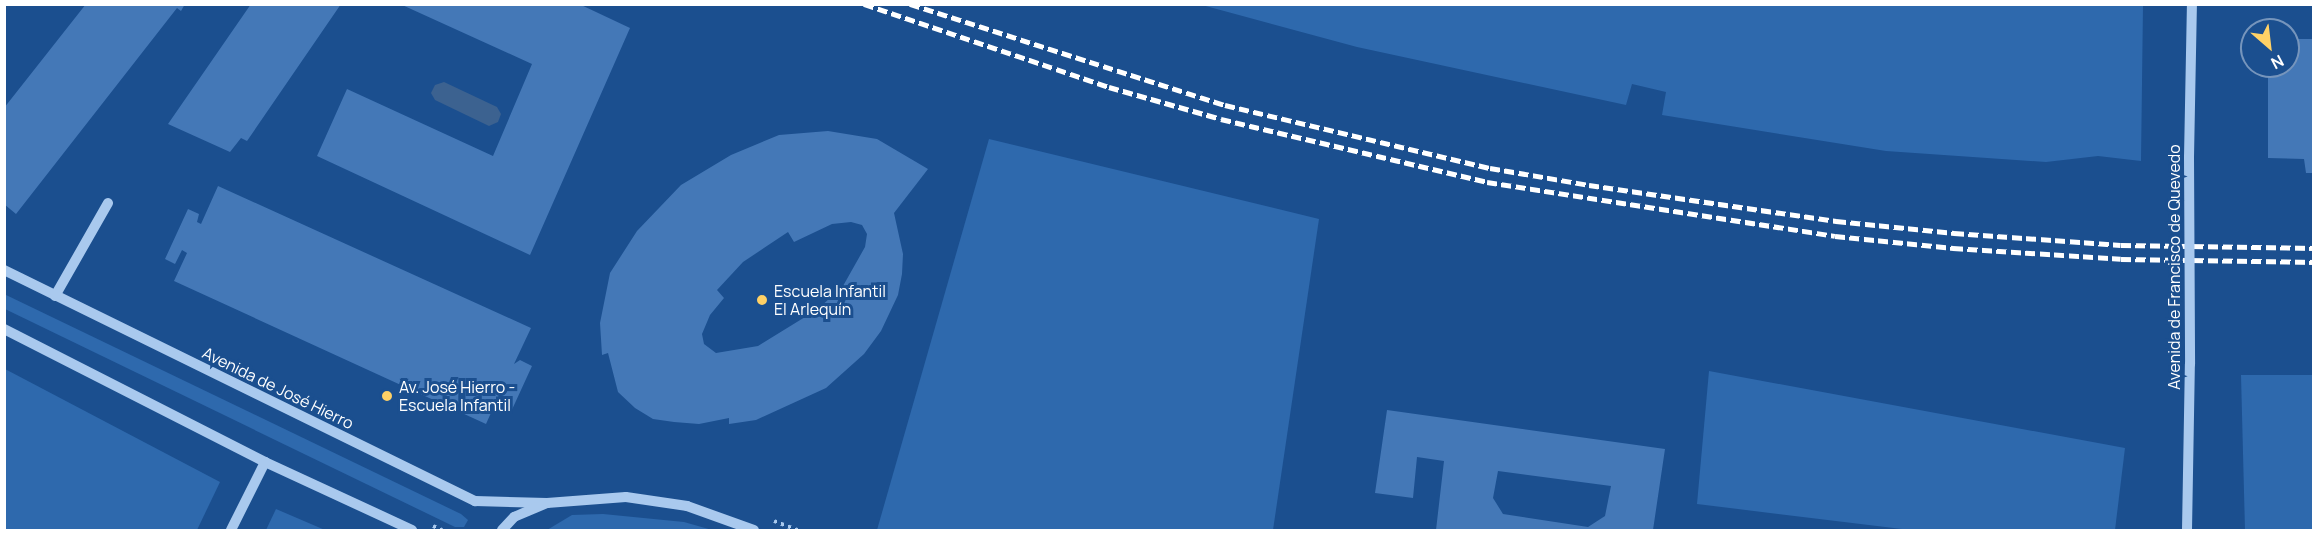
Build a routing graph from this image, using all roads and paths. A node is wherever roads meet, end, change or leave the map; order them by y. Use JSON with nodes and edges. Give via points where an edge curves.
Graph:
{"nodes":[{"id":1,"x":2192,"y":4,"type":"edge"},
{"id":2,"x":108,"y":202,"type":"dead end"},
{"id":3,"x":4,"y":270,"type":"edge"},
{"id":4,"x":55,"y":296,"type":"junction"},
{"id":5,"x":4,"y":329,"type":"edge"},
{"id":6,"x":264,"y":462,"type":"junction"},
{"id":7,"x":547,"y":502,"type":"junction"},
{"id":8,"x":231,"y":531,"type":"edge"},
{"id":9,"x":412,"y":531,"type":"edge"},
{"id":10,"x":502,"y":531,"type":"edge"},
{"id":11,"x":754,"y":531,"type":"edge"},
{"id":12,"x":2187,"y":531,"type":"edge"}],
"edges":[{"from":1,"to":12,"type":"street","name":"Avenida de Francisco de Quevedo","bridge":true},
{"from":2,"to":4,"type":"street"},
{"from":3,"to":4,"type":"street","name":"Avenida de José Hierro"},
{"from":4,"to":7,"type":"street","name":"Avenida de José Hierro","via":[[475,501]]},
{"from":5,"to":6,"type":"street"},
{"from":6,"to":8,"type":"street"},
{"from":6,"to":9,"type":"street"},
{"from":7,"to":10,"type":"street","via":[[514,517]]},
{"from":7,"to":11,"type":"street","name":"Avenida de José Hierro","via":[[626,497],[687,506]]}]}
